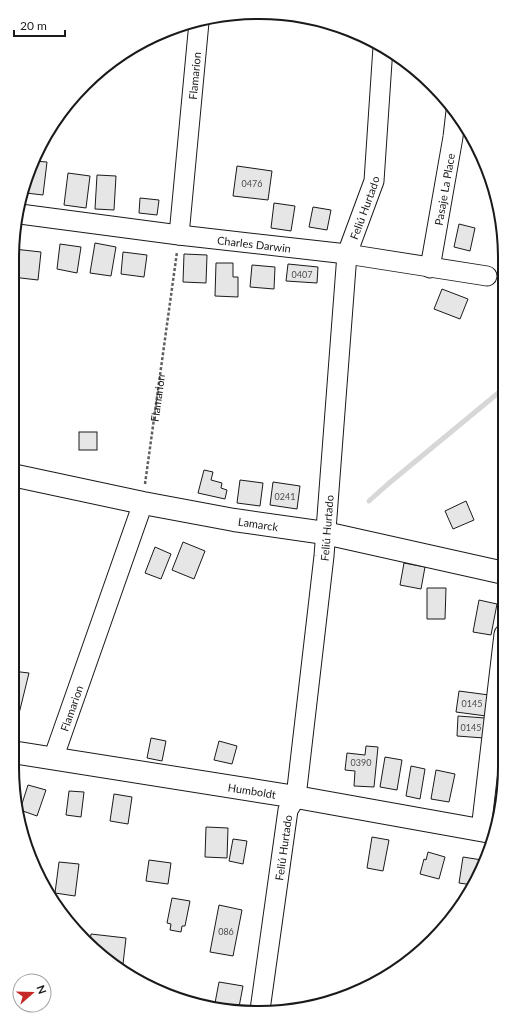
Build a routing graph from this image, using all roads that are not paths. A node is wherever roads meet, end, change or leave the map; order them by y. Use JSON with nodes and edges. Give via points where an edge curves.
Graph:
{"nodes":[{"id":1,"x":199,"y":27,"type":"edge"},
{"id":2,"x":383,"y":54,"type":"edge"},
{"id":3,"x":455,"y":121,"type":"edge"},
{"id":4,"x":24,"y":214,"type":"edge"},
{"id":5,"x":179,"y":235,"type":"junction"},
{"id":6,"x":346,"y":254,"type":"junction"},
{"id":7,"x":430,"y":268,"type":"junction"},
{"id":8,"x":487,"y":276,"type":"dead end"},
{"id":9,"x":19,"y":476,"type":"edge"},
{"id":10,"x":143,"y":503,"type":"junction"},
{"id":11,"x":325,"y":533,"type":"junction"},
{"id":12,"x":498,"y":572,"type":"edge"},
{"id":13,"x":498,"y":700,"type":"edge"},
{"id":14,"x":19,"y":753,"type":"edge"},
{"id":15,"x":53,"y":758,"type":"junction"},
{"id":16,"x":296,"y":797,"type":"junction"},
{"id":17,"x":486,"y":831,"type":"edge"},
{"id":18,"x":261,"y":1006,"type":"edge"}],
"edges":[{"from":1,"to":5,"type":"street","name":"Flamarion"},
{"from":2,"to":6,"type":"street","name":"Feliú Hurtado","via":[[374,181]]},
{"from":3,"to":7,"type":"street","name":"Pasaje La Place"},
{"from":4,"to":5,"type":"street","name":"Charles Darwin"},
{"from":5,"to":6,"type":"street","name":"Charles Darwin"},
{"from":6,"to":7,"type":"street","name":"Charles Darwin"},
{"from":6,"to":11,"type":"street","name":"Feliú Hurtado"},
{"from":7,"to":8,"type":"street","name":"Charles Darwin"},
{"from":9,"to":10,"type":"main road","name":"Lamarck"},
{"from":10,"to":11,"type":"main road","name":"Lamarck"},
{"from":10,"to":15,"type":"street","name":"Flamarion"},
{"from":11,"to":12,"type":"main road","name":"Lamarck"},
{"from":11,"to":16,"type":"street","name":"Feliú Hurtado"},
{"from":13,"to":17,"type":"street"},
{"from":14,"to":15,"type":"main road","name":"Humboldt"},
{"from":15,"to":16,"type":"main road","name":"Humboldt"},
{"from":16,"to":17,"type":"main road","name":"Humboldt"},
{"from":16,"to":18,"type":"street","name":"Feliú Hurtado","via":[[288,810]]}]}
